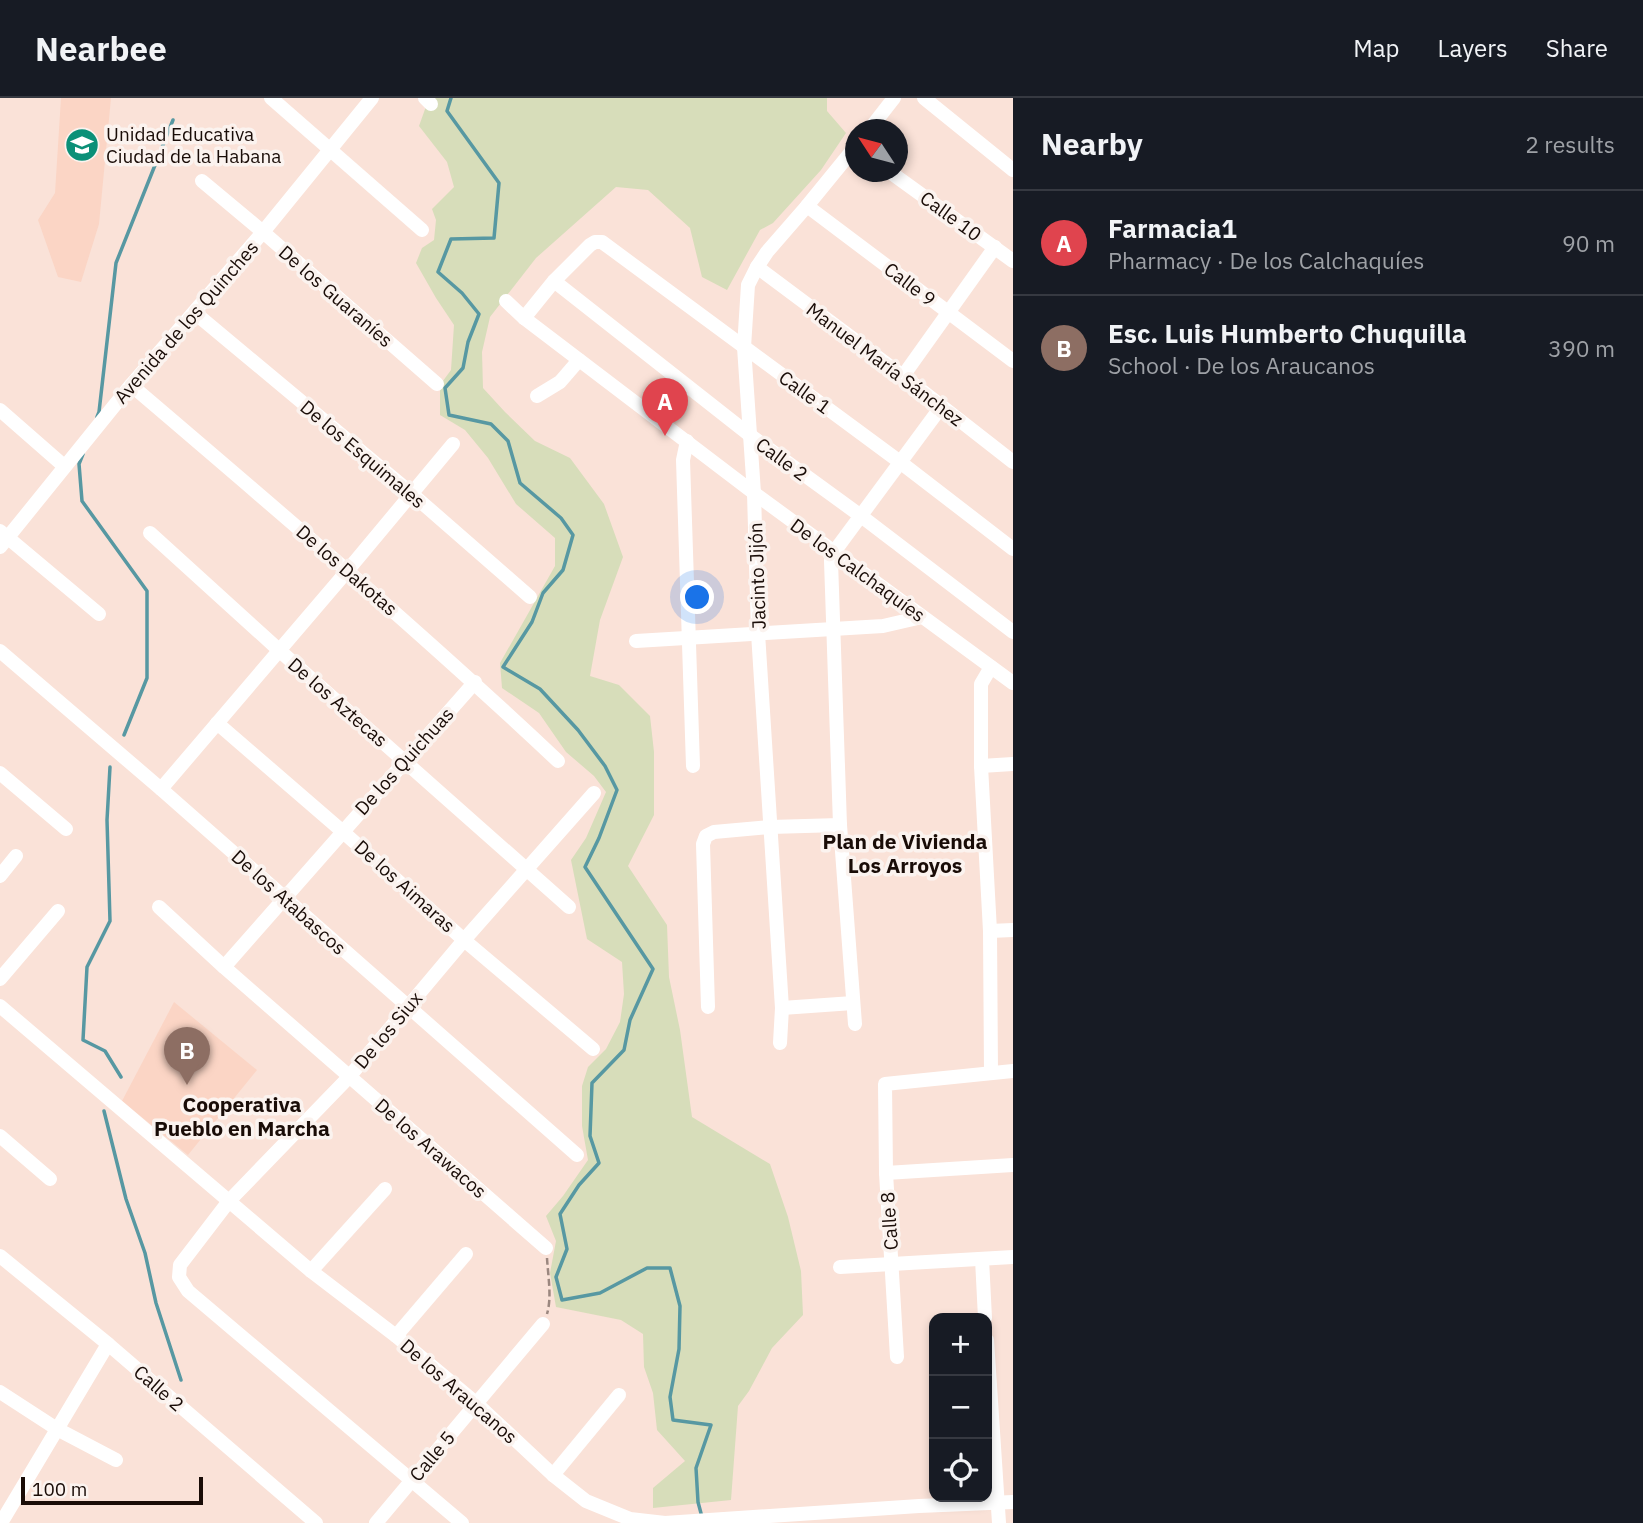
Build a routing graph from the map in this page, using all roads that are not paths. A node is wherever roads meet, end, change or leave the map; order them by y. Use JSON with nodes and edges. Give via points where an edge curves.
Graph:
{"nodes":[{"id":1,"x":271,"y":98,"type":"edge"},
{"id":2,"x":372,"y":98,"type":"edge"},
{"id":3,"x":894,"y":98,"type":"edge"},
{"id":4,"x":924,"y":98,"type":"edge"},
{"id":5,"x":878,"y":119,"type":"edge"},
{"id":6,"x":330,"y":148,"type":"junction"},
{"id":7,"x":845,"y":158,"type":"edge"},
{"id":8,"x":1013,"y":170,"type":"edge"},
{"id":9,"x":202,"y":181,"type":"dead end"},
{"id":10,"x":904,"y":182,"type":"edge"},
{"id":11,"x":807,"y":206,"type":"junction"},
{"id":12,"x":422,"y":230,"type":"dead end"},
{"id":13,"x":263,"y":232,"type":"junction"},
{"id":14,"x":995,"y":247,"type":"junction"},
{"id":15,"x":1013,"y":261,"type":"edge"},
{"id":16,"x":757,"y":267,"type":"junction"},
{"id":17,"x":554,"y":281,"type":"junction"},
{"id":18,"x":506,"y":301,"type":"dead end"},
{"id":19,"x":195,"y":313,"type":"junction"},
{"id":20,"x":948,"y":313,"type":"junction"},
{"id":21,"x":524,"y":318,"type":"junction"},
{"id":22,"x":744,"y":348,"type":"junction"},
{"id":23,"x":579,"y":360,"type":"junction"},
{"id":24,"x":1013,"y":361,"type":"edge"},
{"id":25,"x":903,"y":376,"type":"junction"},
{"id":26,"x":437,"y":384,"type":"dead end"},
{"id":27,"x":131,"y":385,"type":"junction"},
{"id":28,"x":537,"y":396,"type":"dead end"},
{"id":29,"x":941,"y":407,"type":"junction"},
{"id":30,"x":0,"y":410,"type":"edge"},
{"id":31,"x":751,"y":436,"type":"junction"},
{"id":32,"x":687,"y":441,"type":"junction"},
{"id":33,"x":453,"y":444,"type":"dead end"},
{"id":34,"x":900,"y":462,"type":"junction"},
{"id":35,"x":1013,"y":462,"type":"edge"},
{"id":36,"x":64,"y":466,"type":"junction"},
{"id":37,"x":754,"y":493,"type":"junction"},
{"id":38,"x":412,"y":494,"type":"junction"},
{"id":39,"x":861,"y":516,"type":"junction"},
{"id":40,"x":150,"y":533,"type":"dead end"},
{"id":41,"x":3,"y":539,"type":"edge"},
{"id":42,"x":1013,"y":549,"type":"edge"},
{"id":43,"x":834,"y":552,"type":"junction"},
{"id":44,"x":348,"y":570,"type":"junction"},
{"id":45,"x":530,"y":597,"type":"dead end"},
{"id":46,"x":99,"y":614,"type":"dead end"},
{"id":47,"x":922,"y":617,"type":"junction"},
{"id":48,"x":834,"y":629,"type":"junction"},
{"id":49,"x":1013,"y":632,"type":"edge"},
{"id":50,"x":758,"y":633,"type":"junction"},
{"id":51,"x":689,"y":637,"type":"junction"},
{"id":52,"x":636,"y":641,"type":"dead end"},
{"id":53,"x":0,"y":651,"type":"edge"},
{"id":54,"x":279,"y":651,"type":"junction"},
{"id":55,"x":991,"y":667,"type":"junction"},
{"id":56,"x":475,"y":682,"type":"junction"},
{"id":57,"x":1013,"y":683,"type":"edge"},
{"id":58,"x":217,"y":723,"type":"junction"},
{"id":59,"x":405,"y":761,"type":"junction"},
{"id":60,"x":558,"y":761,"type":"dead end"},
{"id":61,"x":1013,"y":765,"type":"edge"},
{"id":62,"x":693,"y":766,"type":"dead end"},
{"id":63,"x":981,"y":766,"type":"junction"},
{"id":64,"x":0,"y":773,"type":"edge"},
{"id":65,"x":161,"y":789,"type":"junction"},
{"id":66,"x":594,"y":793,"type":"dead end"},
{"id":67,"x":840,"y":825,"type":"junction"},
{"id":68,"x":770,"y":827,"type":"junction"},
{"id":69,"x":66,"y":829,"type":"dead end"},
{"id":70,"x":342,"y":831,"type":"junction"},
{"id":71,"x":16,"y":856,"type":"dead end"},
{"id":72,"x":528,"y":869,"type":"junction"},
{"id":73,"x":0,"y":876,"type":"edge"},
{"id":74,"x":284,"y":897,"type":"junction"},
{"id":75,"x":159,"y":907,"type":"dead end"},
{"id":76,"x":569,"y":907,"type":"dead end"},
{"id":77,"x":58,"y":911,"type":"dead end"},
{"id":78,"x":1013,"y":930,"type":"edge"},
{"id":79,"x":990,"y":931,"type":"junction"},
{"id":80,"x":464,"y":940,"type":"junction"},
{"id":81,"x":224,"y":967,"type":"junction"},
{"id":82,"x":0,"y":979,"type":"edge"},
{"id":83,"x":853,"y":1003,"type":"junction"},
{"id":84,"x":0,"y":1006,"type":"edge"},
{"id":85,"x":408,"y":1007,"type":"junction"},
{"id":86,"x":708,"y":1007,"type":"dead end"},
{"id":87,"x":782,"y":1008,"type":"junction"},
{"id":88,"x":855,"y":1024,"type":"dead end"},
{"id":89,"x":780,"y":1043,"type":"dead end"},
{"id":90,"x":593,"y":1049,"type":"dead end"},
{"id":91,"x":1013,"y":1071,"type":"edge"},
{"id":92,"x":991,"y":1073,"type":"junction"},
{"id":93,"x":349,"y":1077,"type":"junction"},
{"id":94,"x":0,"y":1136,"type":"edge"},
{"id":95,"x":577,"y":1155,"type":"dead end"},
{"id":96,"x":1013,"y":1165,"type":"edge"},
{"id":97,"x":886,"y":1173,"type":"junction"},
{"id":98,"x":50,"y":1180,"type":"dead end"},
{"id":99,"x":385,"y":1189,"type":"dead end"},
{"id":100,"x":229,"y":1200,"type":"junction"},
{"id":101,"x":547,"y":1248,"type":"road end"},
{"id":102,"x":466,"y":1254,"type":"dead end"},
{"id":103,"x":0,"y":1256,"type":"edge"},
{"id":104,"x":1013,"y":1257,"type":"edge"},
{"id":105,"x":982,"y":1259,"type":"junction"},
{"id":106,"x":892,"y":1264,"type":"junction"},
{"id":107,"x":840,"y":1267,"type":"dead end"},
{"id":108,"x":311,"y":1271,"type":"junction"},
{"id":109,"x":985,"y":1313,"type":"edge"},
{"id":110,"x":542,"y":1324,"type":"road end"},
{"id":111,"x":396,"y":1336,"type":"junction"},
{"id":112,"x":108,"y":1344,"type":"junction"},
{"id":113,"x":897,"y":1357,"type":"dead end"},
{"id":114,"x":989,"y":1376,"type":"edge"},
{"id":115,"x":0,"y":1392,"type":"edge"},
{"id":116,"x":619,"y":1395,"type":"dead end"},
{"id":117,"x":476,"y":1403,"type":"junction"},
{"id":118,"x":57,"y":1429,"type":"junction"},
{"id":119,"x":116,"y":1460,"type":"dead end"},
{"id":120,"x":553,"y":1475,"type":"junction"},
{"id":121,"x":411,"y":1481,"type":"junction"},
{"id":122,"x":1013,"y":1502,"type":"edge"},
{"id":123,"x":997,"y":1503,"type":"junction"},
{"id":124,"x":1,"y":1523,"type":"edge"},
{"id":125,"x":316,"y":1523,"type":"edge"},
{"id":126,"x":376,"y":1523,"type":"edge"},
{"id":127,"x":462,"y":1523,"type":"edge"},
{"id":128,"x":665,"y":1523,"type":"edge"},
{"id":129,"x":999,"y":1523,"type":"edge"}],
"edges":[{"from":1,"to":6,"type":"street"},
{"from":2,"to":6,"type":"street","name":"Avenida de los Quinches"},
{"from":3,"to":5,"type":"street"},
{"from":4,"to":8,"type":"street"},
{"from":6,"to":12,"type":"street"},
{"from":6,"to":13,"type":"street","name":"Avenida de los Quinches"},
{"from":7,"to":11,"type":"street","name":"Jacinto Jijón"},
{"from":9,"to":13,"type":"street","name":"De los Guaraníes"},
{"from":10,"to":14,"type":"street","name":"Calle 10"},
{"from":11,"to":16,"type":"street","name":"Jacinto Jijón"},
{"from":11,"to":20,"type":"street","name":"Calle 9"},
{"from":13,"to":19,"type":"street","name":"Avenida de los Quinches"},
{"from":13,"to":26,"type":"street","name":"De los Guaraníes"},
{"from":14,"to":15,"type":"street","name":"Calle 10"},
{"from":14,"to":20,"type":"street"},
{"from":16,"to":22,"type":"street","name":"Jacinto Jijón","via":[[748,285]]},
{"from":16,"to":25,"type":"street","name":"Manuel María Sánchez"},
{"from":17,"to":21,"type":"street"},
{"from":17,"to":22,"type":"street","name":"Calle 1","via":[[590,245],[602,242]]},
{"from":17,"to":31,"type":"street","name":"Calle 2"},
{"from":18,"to":21,"type":"street","name":"De los Calchaquíes"},
{"from":19,"to":27,"type":"street","name":"Avenida de los Quinches"},
{"from":19,"to":38,"type":"street","name":"De los Esquimales"},
{"from":20,"to":24,"type":"street","name":"Calle 9"},
{"from":20,"to":25,"type":"street"},
{"from":21,"to":23,"type":"street","name":"De los Calchaquíes"},
{"from":22,"to":31,"type":"street","name":"Jacinto Jijón"},
{"from":22,"to":34,"type":"street","name":"Calle 1"},
{"from":23,"to":28,"type":"street","via":[[560,382]]},
{"from":23,"to":32,"type":"street","name":"De los Calchaquíes"},
{"from":25,"to":29,"type":"street","name":"Manuel María Sánchez"},
{"from":27,"to":36,"type":"street","name":"Avenida de los Quinches"},
{"from":27,"to":44,"type":"street","name":"De los Dakotas"},
{"from":29,"to":34,"type":"street"},
{"from":29,"to":35,"type":"street","name":"Manuel María Sánchez"},
{"from":30,"to":36,"type":"street"},
{"from":31,"to":37,"type":"street","name":"Jacinto Jijón"},
{"from":31,"to":39,"type":"street","name":"Calle 2"},
{"from":32,"to":37,"type":"street","name":"De los Calchaquíes"},
{"from":32,"to":51,"type":"street","via":[[682,460]]},
{"from":33,"to":38,"type":"street"},
{"from":34,"to":39,"type":"street"},
{"from":34,"to":42,"type":"street","name":"Calle 1"},
{"from":36,"to":41,"type":"street","name":"Avenida de los Quinches"},
{"from":37,"to":43,"type":"street","name":"De los Calchaquíes"},
{"from":37,"to":50,"type":"street","name":"Jacinto Jijón"},
{"from":38,"to":44,"type":"street"},
{"from":38,"to":45,"type":"street","name":"De los Esquimales"},
{"from":39,"to":43,"type":"street"},
{"from":39,"to":49,"type":"street","name":"Calle 2"},
{"from":40,"to":54,"type":"street","name":"De los Aztecas"},
{"from":41,"to":46,"type":"street"},
{"from":43,"to":47,"type":"street","name":"De los Calchaquíes"},
{"from":43,"to":48,"type":"street"},
{"from":44,"to":54,"type":"street"},
{"from":44,"to":56,"type":"street","name":"De los Dakotas"},
{"from":47,"to":48,"type":"street","via":[[883,626]]},
{"from":47,"to":55,"type":"street","name":"De los Calchaquíes"},
{"from":48,"to":50,"type":"street"},
{"from":48,"to":67,"type":"street"},
{"from":50,"to":51,"type":"street"},
{"from":50,"to":68,"type":"street","name":"Jacinto Jijón"},
{"from":51,"to":52,"type":"street"},
{"from":51,"to":62,"type":"street"},
{"from":53,"to":65,"type":"street","name":"De los Atabascos"},
{"from":54,"to":58,"type":"street"},
{"from":54,"to":59,"type":"street","name":"De los Aztecas"},
{"from":55,"to":57,"type":"street","name":"De los Calchaquíes"},
{"from":55,"to":63,"type":"street","via":[[981,684]]},
{"from":56,"to":59,"type":"street","name":"De los Quichuas"},
{"from":56,"to":60,"type":"street","name":"De los Dakotas"},
{"from":58,"to":65,"type":"street"},
{"from":58,"to":70,"type":"street","name":"De los Aimaras"},
{"from":59,"to":70,"type":"street","name":"De los Quichuas"},
{"from":59,"to":72,"type":"street","name":"De los Aztecas"},
{"from":61,"to":63,"type":"street"},
{"from":63,"to":79,"type":"street"},
{"from":64,"to":69,"type":"street"},
{"from":65,"to":74,"type":"street","name":"De los Atabascos"},
{"from":66,"to":72,"type":"street","name":"De los Siux"},
{"from":67,"to":68,"type":"street"},
{"from":67,"to":83,"type":"street"},
{"from":68,"to":86,"type":"street","via":[[715,832],[706,836],[703,844]]},
{"from":68,"to":87,"type":"street","name":"Jacinto Jijón"},
{"from":70,"to":74,"type":"street","name":"De los Quichuas"},
{"from":70,"to":80,"type":"street","name":"De los Aimaras"},
{"from":71,"to":73,"type":"street"},
{"from":72,"to":76,"type":"street","name":"De los Aztecas"},
{"from":72,"to":80,"type":"street","name":"De los Siux"},
{"from":74,"to":81,"type":"street","name":"De los Quichuas"},
{"from":74,"to":85,"type":"street","name":"De los Atabascos"},
{"from":75,"to":81,"type":"street","name":"De los Arawacos"},
{"from":77,"to":82,"type":"street"},
{"from":78,"to":79,"type":"street"},
{"from":79,"to":92,"type":"street"},
{"from":80,"to":85,"type":"street","name":"De los Siux"},
{"from":80,"to":90,"type":"street","name":"De los Aimaras"},
{"from":81,"to":93,"type":"street","name":"De los Arawacos"},
{"from":83,"to":87,"type":"street"},
{"from":83,"to":88,"type":"street"},
{"from":84,"to":100,"type":"street","name":"De los Araucanos"},
{"from":85,"to":93,"type":"street","name":"De los Siux"},
{"from":85,"to":95,"type":"street","name":"De los Atabascos"},
{"from":87,"to":89,"type":"street","name":"Jacinto Jijón"},
{"from":91,"to":92,"type":"street"},
{"from":92,"to":97,"type":"street","name":"Calle 8","via":[[885,1084]]},
{"from":93,"to":100,"type":"street","name":"De los Siux"},
{"from":93,"to":101,"type":"street","name":"De los Arawacos"},
{"from":94,"to":98,"type":"street"},
{"from":96,"to":97,"type":"street"},
{"from":97,"to":106,"type":"street","name":"Calle 8"},
{"from":99,"to":108,"type":"street"},
{"from":100,"to":108,"type":"street","name":"De los Araucanos"},
{"from":100,"to":121,"type":"street","name":"De los Siux","via":[[180,1265],[179,1277],[188,1291]]},
{"from":102,"to":111,"type":"street"},
{"from":103,"to":112,"type":"street","name":"Calle 2"},
{"from":104,"to":105,"type":"street"},
{"from":105,"to":106,"type":"street"},
{"from":105,"to":109,"type":"street"},
{"from":106,"to":107,"type":"street"},
{"from":106,"to":113,"type":"street","name":"Calle 8"},
{"from":108,"to":111,"type":"street","name":"De los Araucanos"},
{"from":110,"to":117,"type":"street","name":"Calle 5"},
{"from":111,"to":117,"type":"street","name":"De los Araucanos"},
{"from":112,"to":118,"type":"street"},
{"from":112,"to":125,"type":"street","name":"Calle 2"},
{"from":114,"to":123,"type":"street"},
{"from":115,"to":118,"type":"street"},
{"from":116,"to":120,"type":"street"},
{"from":117,"to":120,"type":"street","name":"De los Araucanos"},
{"from":117,"to":121,"type":"street","name":"Calle 5"},
{"from":118,"to":119,"type":"street"},
{"from":118,"to":124,"type":"street"},
{"from":120,"to":128,"type":"street","name":"De los Araucanos","via":[[586,1501],[630,1519]]},
{"from":121,"to":126,"type":"street","name":"Calle 5"},
{"from":121,"to":127,"type":"street"},
{"from":122,"to":123,"type":"street","name":"De los Araucanos"},
{"from":123,"to":128,"type":"street","name":"De los Araucanos"},
{"from":123,"to":129,"type":"street"}]}
